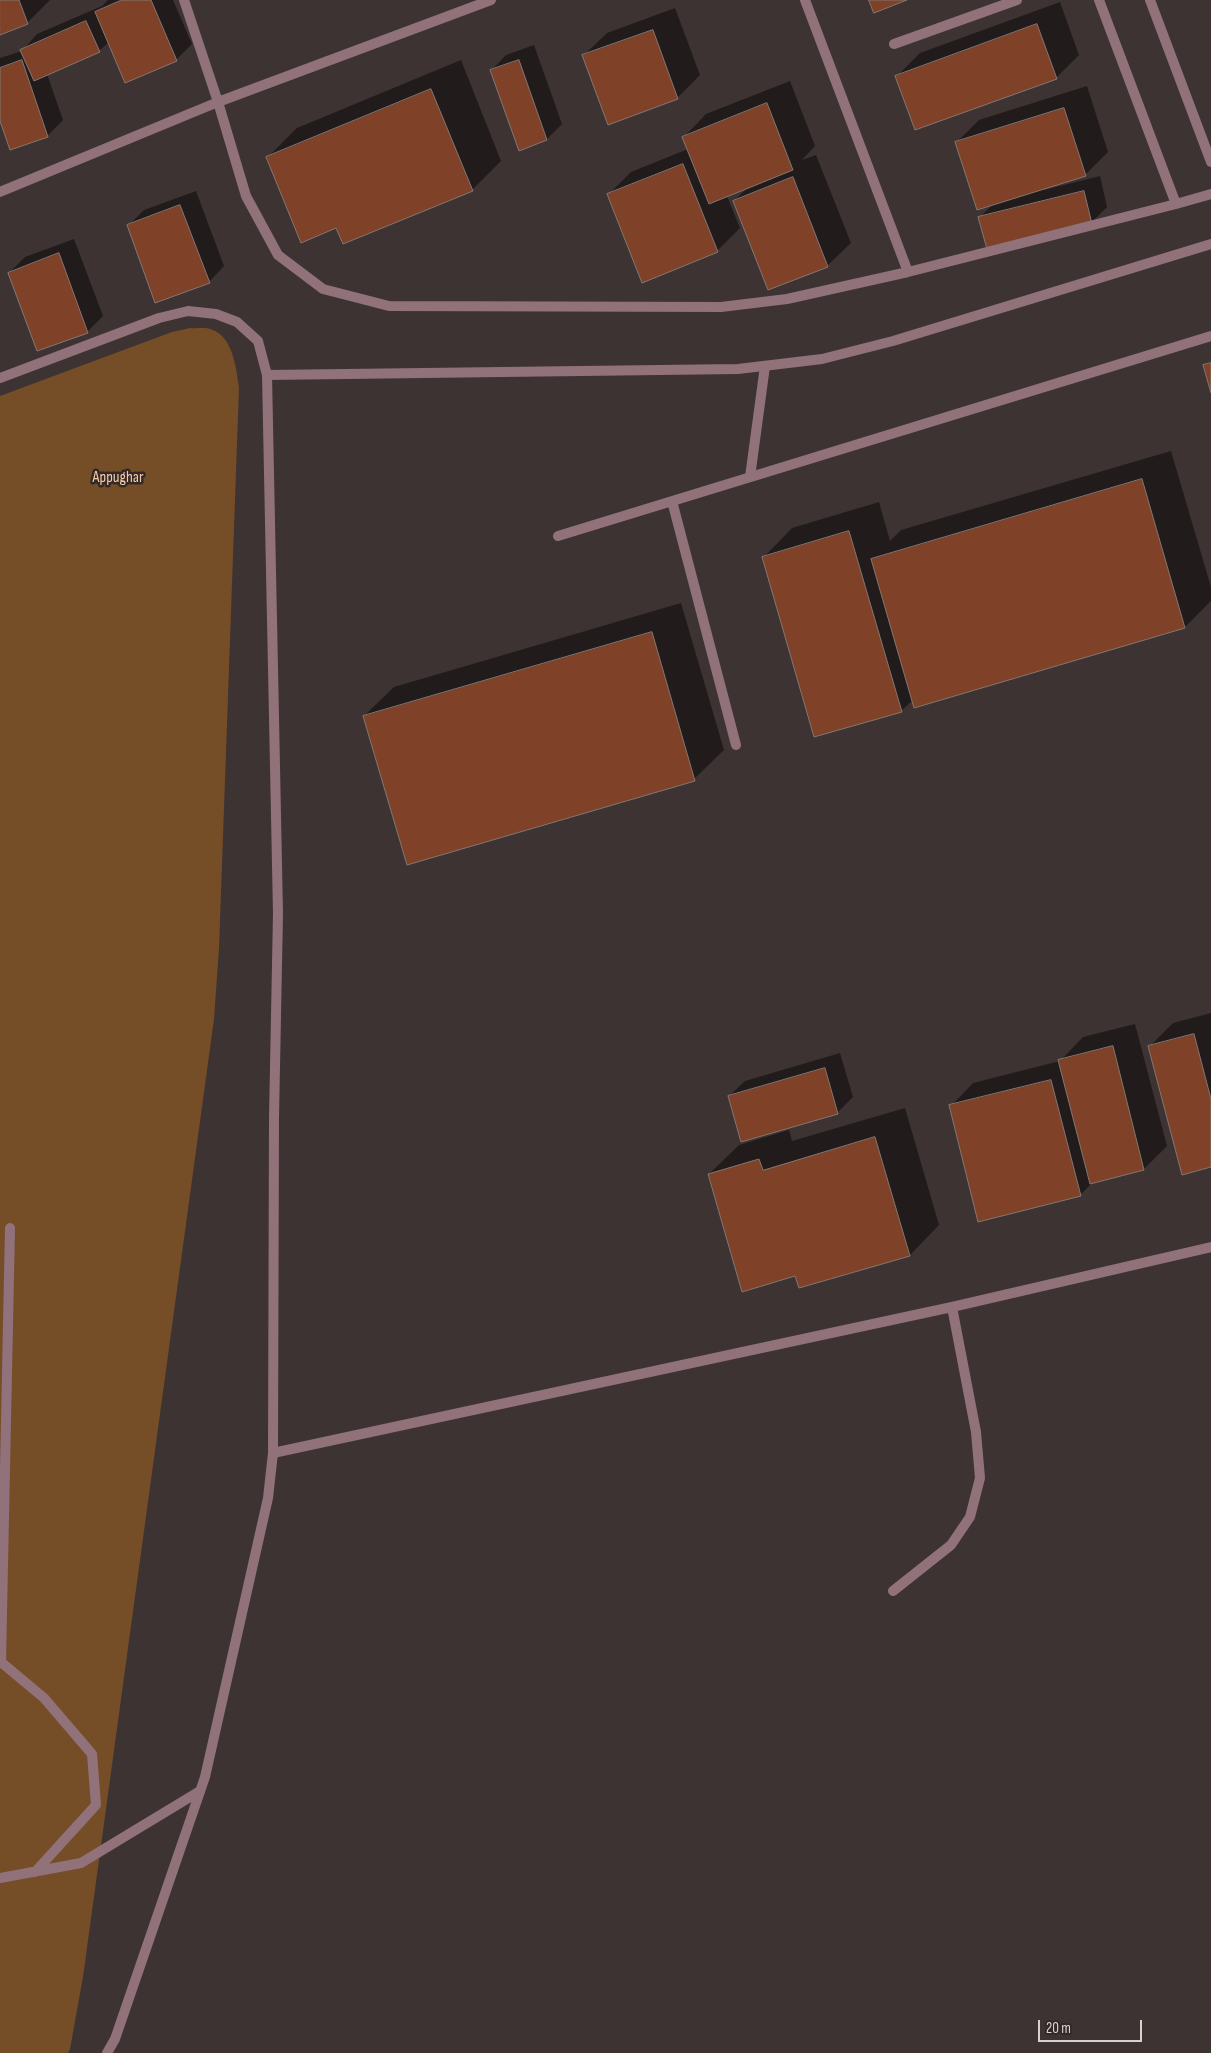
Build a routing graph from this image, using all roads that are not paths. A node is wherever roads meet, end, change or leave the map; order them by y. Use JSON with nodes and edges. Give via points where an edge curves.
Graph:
{"nodes":[{"id":1,"x":184,"y":0,"type":"edge"},
{"id":2,"x":491,"y":0,"type":"edge"},
{"id":3,"x":805,"y":0,"type":"edge"},
{"id":4,"x":1017,"y":0,"type":"edge"},
{"id":5,"x":1099,"y":0,"type":"edge"},
{"id":6,"x":1150,"y":0,"type":"edge"},
{"id":7,"x":894,"y":44,"type":"dead end"},
{"id":8,"x":218,"y":102,"type":"junction"},
{"id":9,"x":1211,"y":162,"type":"edge"},
{"id":10,"x":0,"y":192,"type":"edge"},
{"id":11,"x":1211,"y":194,"type":"edge"},
{"id":12,"x":1176,"y":204,"type":"junction"},
{"id":13,"x":1211,"y":244,"type":"edge"},
{"id":14,"x":908,"y":272,"type":"junction"},
{"id":15,"x":1211,"y":336,"type":"edge"},
{"id":16,"x":765,"y":366,"type":"junction"},
{"id":17,"x":268,"y":375,"type":"junction"},
{"id":18,"x":0,"y":378,"type":"edge"},
{"id":19,"x":750,"y":477,"type":"junction"},
{"id":20,"x":672,"y":501,"type":"junction"},
{"id":21,"x":558,"y":536,"type":"dead end"},
{"id":22,"x":736,"y":745,"type":"dead end"},
{"id":23,"x":10,"y":1228,"type":"dead end"},
{"id":24,"x":1211,"y":1246,"type":"edge"},
{"id":25,"x":952,"y":1307,"type":"junction"},
{"id":26,"x":273,"y":1453,"type":"junction"},
{"id":27,"x":893,"y":1591,"type":"dead end"},
{"id":28,"x":200,"y":1791,"type":"junction"},
{"id":29,"x":35,"y":1872,"type":"junction"},
{"id":30,"x":0,"y":1878,"type":"edge"},
{"id":31,"x":107,"y":2053,"type":"edge"}],
"edges":[{"from":1,"to":8,"type":"street"},
{"from":2,"to":8,"type":"street"},
{"from":3,"to":14,"type":"street"},
{"from":4,"to":7,"type":"street"},
{"from":5,"to":12,"type":"street"},
{"from":6,"to":9,"type":"street"},
{"from":8,"to":10,"type":"street"},
{"from":8,"to":14,"type":"street","via":[[246,196],[278,255],[324,288],[389,306],[721,307],[786,299]]},
{"from":11,"to":12,"type":"street"},
{"from":12,"to":14,"type":"street"},
{"from":13,"to":16,"type":"street","via":[[893,341],[822,359]]},
{"from":15,"to":19,"type":"street"},
{"from":16,"to":17,"type":"street","via":[[738,369]]},
{"from":16,"to":19,"type":"street"},
{"from":17,"to":18,"type":"street","via":[[258,341],[237,322],[216,314],[188,312],[159,318]]},
{"from":17,"to":26,"type":"street","via":[[278,913]]},
{"from":19,"to":20,"type":"street"},
{"from":20,"to":21,"type":"street"},
{"from":20,"to":22,"type":"street"},
{"from":23,"to":29,"type":"street","via":[[1,1662],[44,1698],[92,1754],[96,1805]]},
{"from":24,"to":25,"type":"street"},
{"from":25,"to":26,"type":"street"},
{"from":25,"to":27,"type":"street","via":[[976,1432],[980,1478],[970,1516],[951,1545]]},
{"from":26,"to":28,"type":"street","via":[[268,1498]]},
{"from":28,"to":29,"type":"street","via":[[82,1863]]},
{"from":28,"to":31,"type":"street","via":[[115,2039]]},
{"from":29,"to":30,"type":"street"}]}
